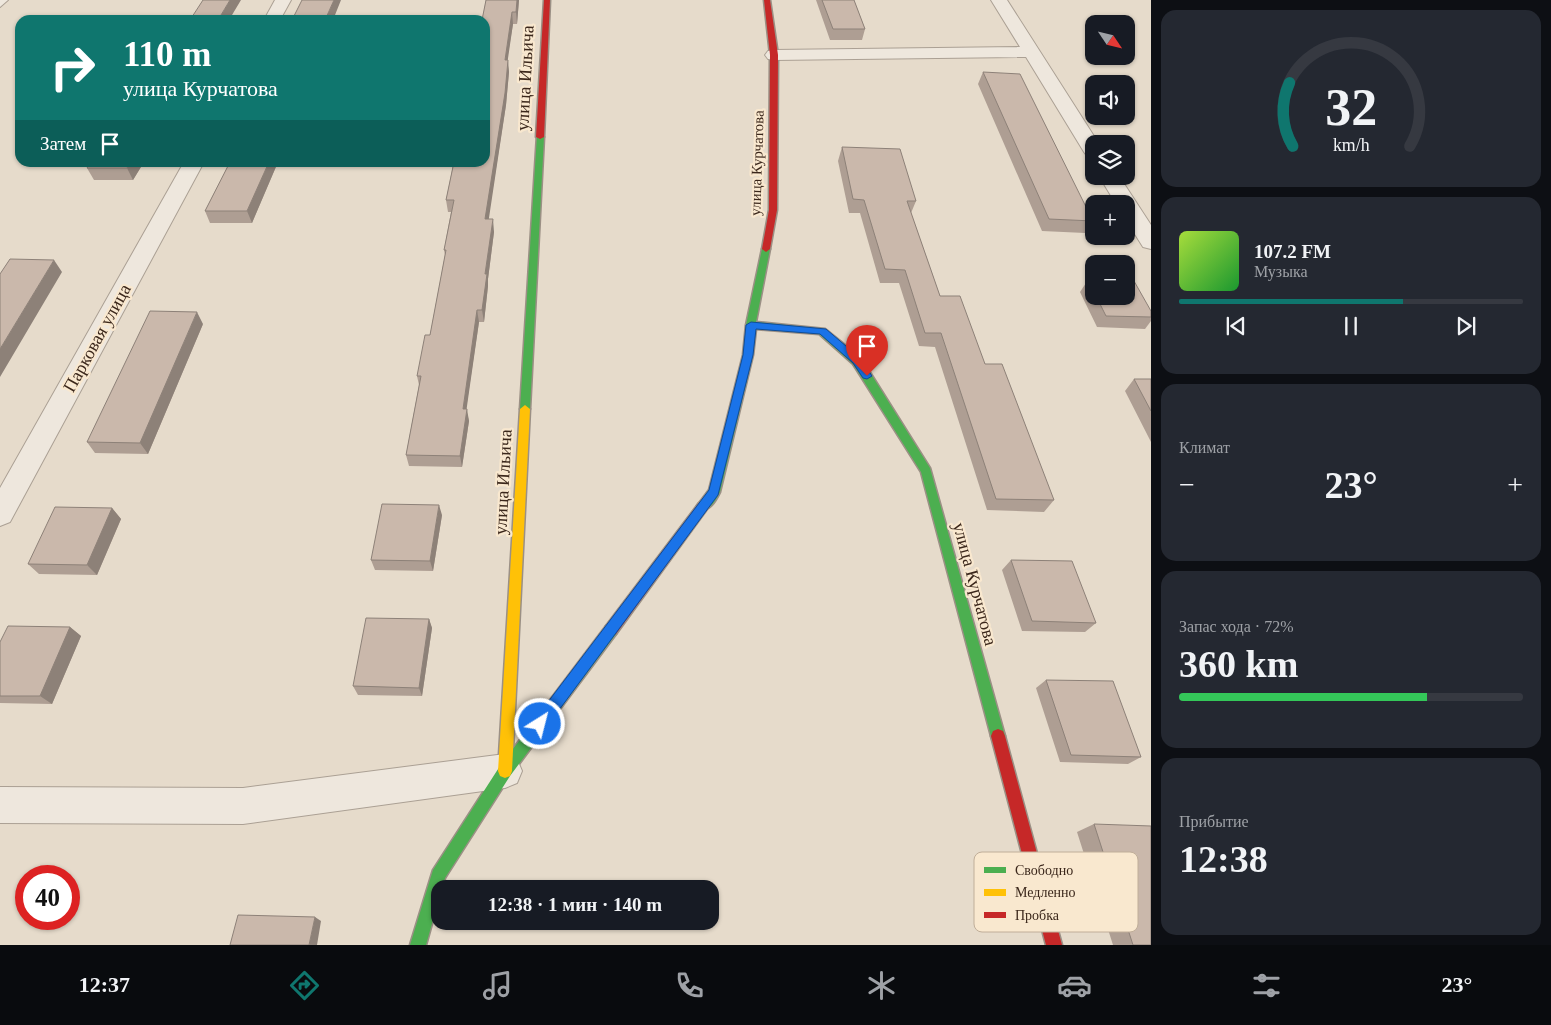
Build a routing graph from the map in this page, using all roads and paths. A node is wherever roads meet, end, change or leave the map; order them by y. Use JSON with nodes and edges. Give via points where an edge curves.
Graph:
{"nodes":[{"id":1,"x":4,"y":0,"type":"edge"},
{"id":2,"x":283,"y":0,"type":"edge"},
{"id":3,"x":547,"y":0,"type":"edge"},
{"id":4,"x":767,"y":0,"type":"edge"},
{"id":5,"x":999,"y":0,"type":"edge"},
{"id":6,"x":0,"y":4,"type":"edge"},
{"id":7,"x":275,"y":15,"type":"edge"},
{"id":8,"x":1030,"y":52,"type":"junction"},
{"id":9,"x":774,"y":55,"type":"junction"},
{"id":10,"x":1085,"y":138,"type":"edge"},
{"id":11,"x":191,"y":167,"type":"edge"},
{"id":12,"x":1115,"y":185,"type":"edge"},
{"id":13,"x":1151,"y":242,"type":"edge"},
{"id":14,"x":751,"y":325,"type":"junction"},
{"id":15,"x":0,"y":514,"type":"edge"},
{"id":16,"x":505,"y":771,"type":"junction"},
{"id":17,"x":0,"y":805,"type":"edge"},
{"id":18,"x":1029,"y":852,"type":"edge"},
{"id":19,"x":1050,"y":932,"type":"edge"},
{"id":20,"x":418,"y":945,"type":"edge"},
{"id":21,"x":1054,"y":945,"type":"edge"}],
"edges":[{"from":1,"to":6,"type":"lane"},
{"from":2,"to":7,"type":"street"},
{"from":3,"to":16,"type":"street","name":"улица Ильича"},
{"from":4,"to":9,"type":"street","name":"улица Курчатова"},
{"from":5,"to":8,"type":"street"},
{"from":8,"to":9,"type":"street"},
{"from":8,"to":10,"type":"street"},
{"from":9,"to":14,"type":"street","name":"улица Курчатова","via":[[773,210]]},
{"from":11,"to":15,"type":"street","name":"Парковая улица"},
{"from":12,"to":13,"type":"street"},
{"from":14,"to":16,"type":"street","name":"улица Курчатова","via":[[748,355],[714,492]]},
{"from":14,"to":18,"type":"street","name":"улица Курчатова","via":[[822,331],[857,361],[926,471]]},
{"from":16,"to":17,"type":"street","via":[[243,806]]},
{"from":16,"to":20,"type":"street","name":"улица Ильича","via":[[438,876]]},
{"from":19,"to":21,"type":"street","name":"улица Курчатова"}]}
